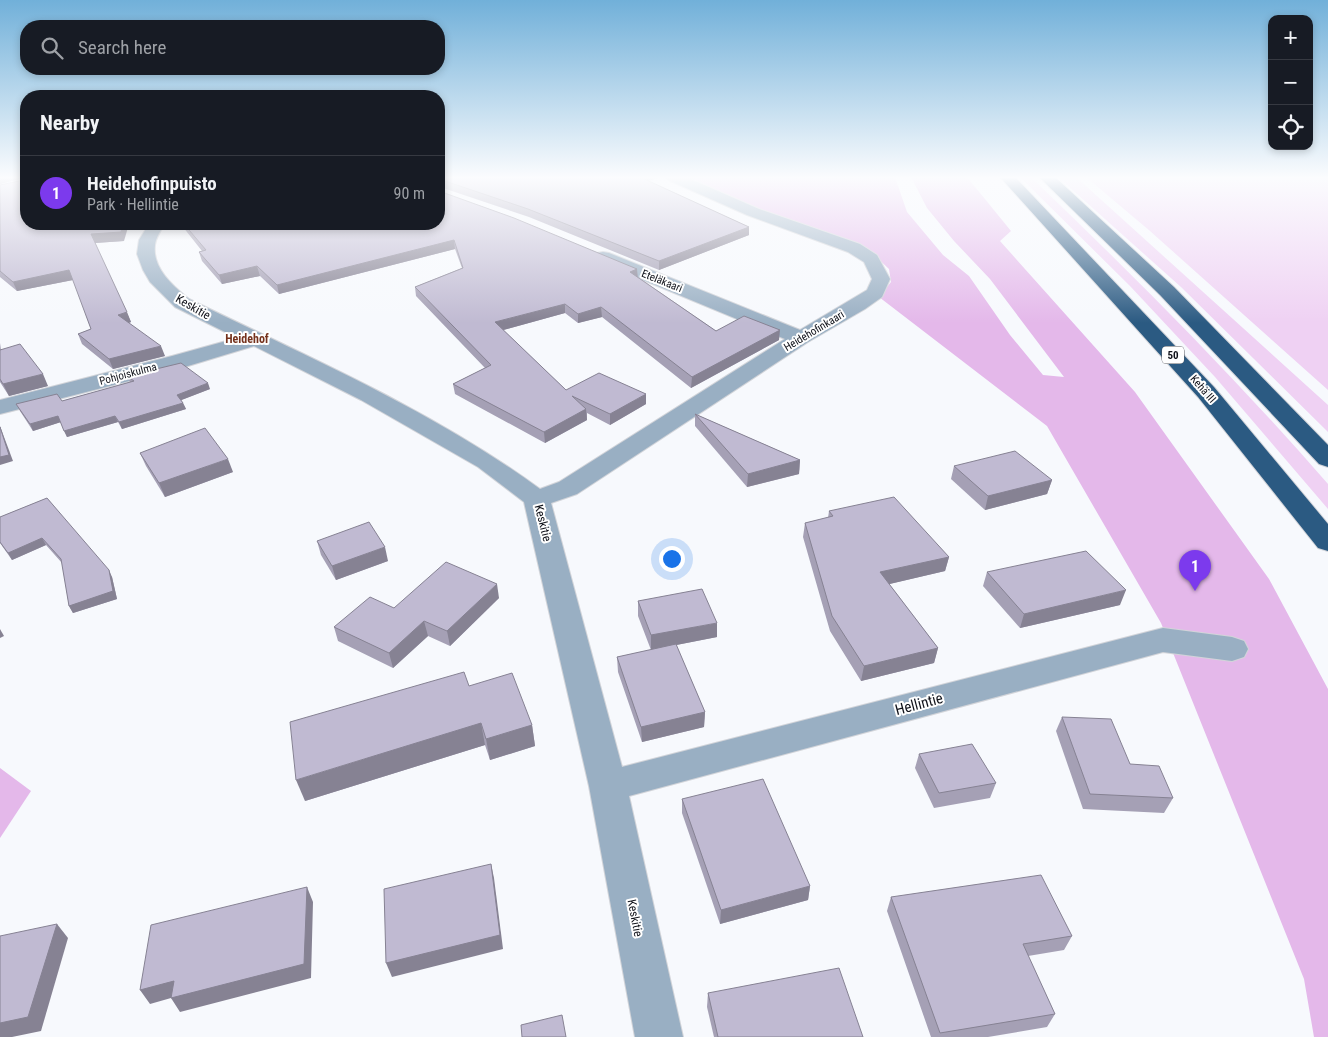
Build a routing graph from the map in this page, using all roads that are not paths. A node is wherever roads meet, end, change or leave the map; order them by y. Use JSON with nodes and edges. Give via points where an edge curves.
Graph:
{"nodes":[{"id":1,"x":791,"y":225,"type":"edge"},
{"id":2,"x":1052,"y":225,"type":"edge"},
{"id":3,"x":1097,"y":225,"type":"edge"},
{"id":4,"x":153,"y":230,"type":"edge"},
{"id":5,"x":587,"y":250,"type":"edge"},
{"id":6,"x":801,"y":338,"type":"junction"},
{"id":7,"x":256,"y":339,"type":"junction"},
{"id":8,"x":0,"y":407,"type":"edge"},
{"id":9,"x":1328,"y":459,"type":"edge"},
{"id":10,"x":537,"y":498,"type":"junction"},
{"id":11,"x":1328,"y":542,"type":"edge"},
{"id":12,"x":1232,"y":649,"type":"dead end"},
{"id":13,"x":608,"y":786,"type":"junction"},
{"id":14,"x":659,"y":1037,"type":"edge"}],
"edges":[{"from":1,"to":6,"type":"street","name":"Heidehofinkaari","via":[[854,248],[871,259],[881,279],[875,293]]},
{"from":2,"to":11,"type":"highway","name":"Kehä III","number":"50","via":[[1206,392]]},
{"from":3,"to":9,"type":"highway","via":[[1167,291]]},
{"from":4,"to":7,"type":"street","name":"Keskitie","via":[[146,242],[146,252],[165,290],[188,306]]},
{"from":5,"to":6,"type":"street","name":"Eteläkaari"},
{"from":6,"to":10,"type":"street","name":"Heidehofinkaari","via":[[568,488]]},
{"from":7,"to":8,"type":"street","name":"Pohjoiskulma"},
{"from":7,"to":10,"type":"street","name":"Keskitie","via":[[369,395],[487,462]]},
{"from":10,"to":13,"type":"street","name":"Keskitie"},
{"from":12,"to":13,"type":"street","name":"Hellintie","via":[[1163,640]]},
{"from":13,"to":14,"type":"street","name":"Keskitie"}]}
